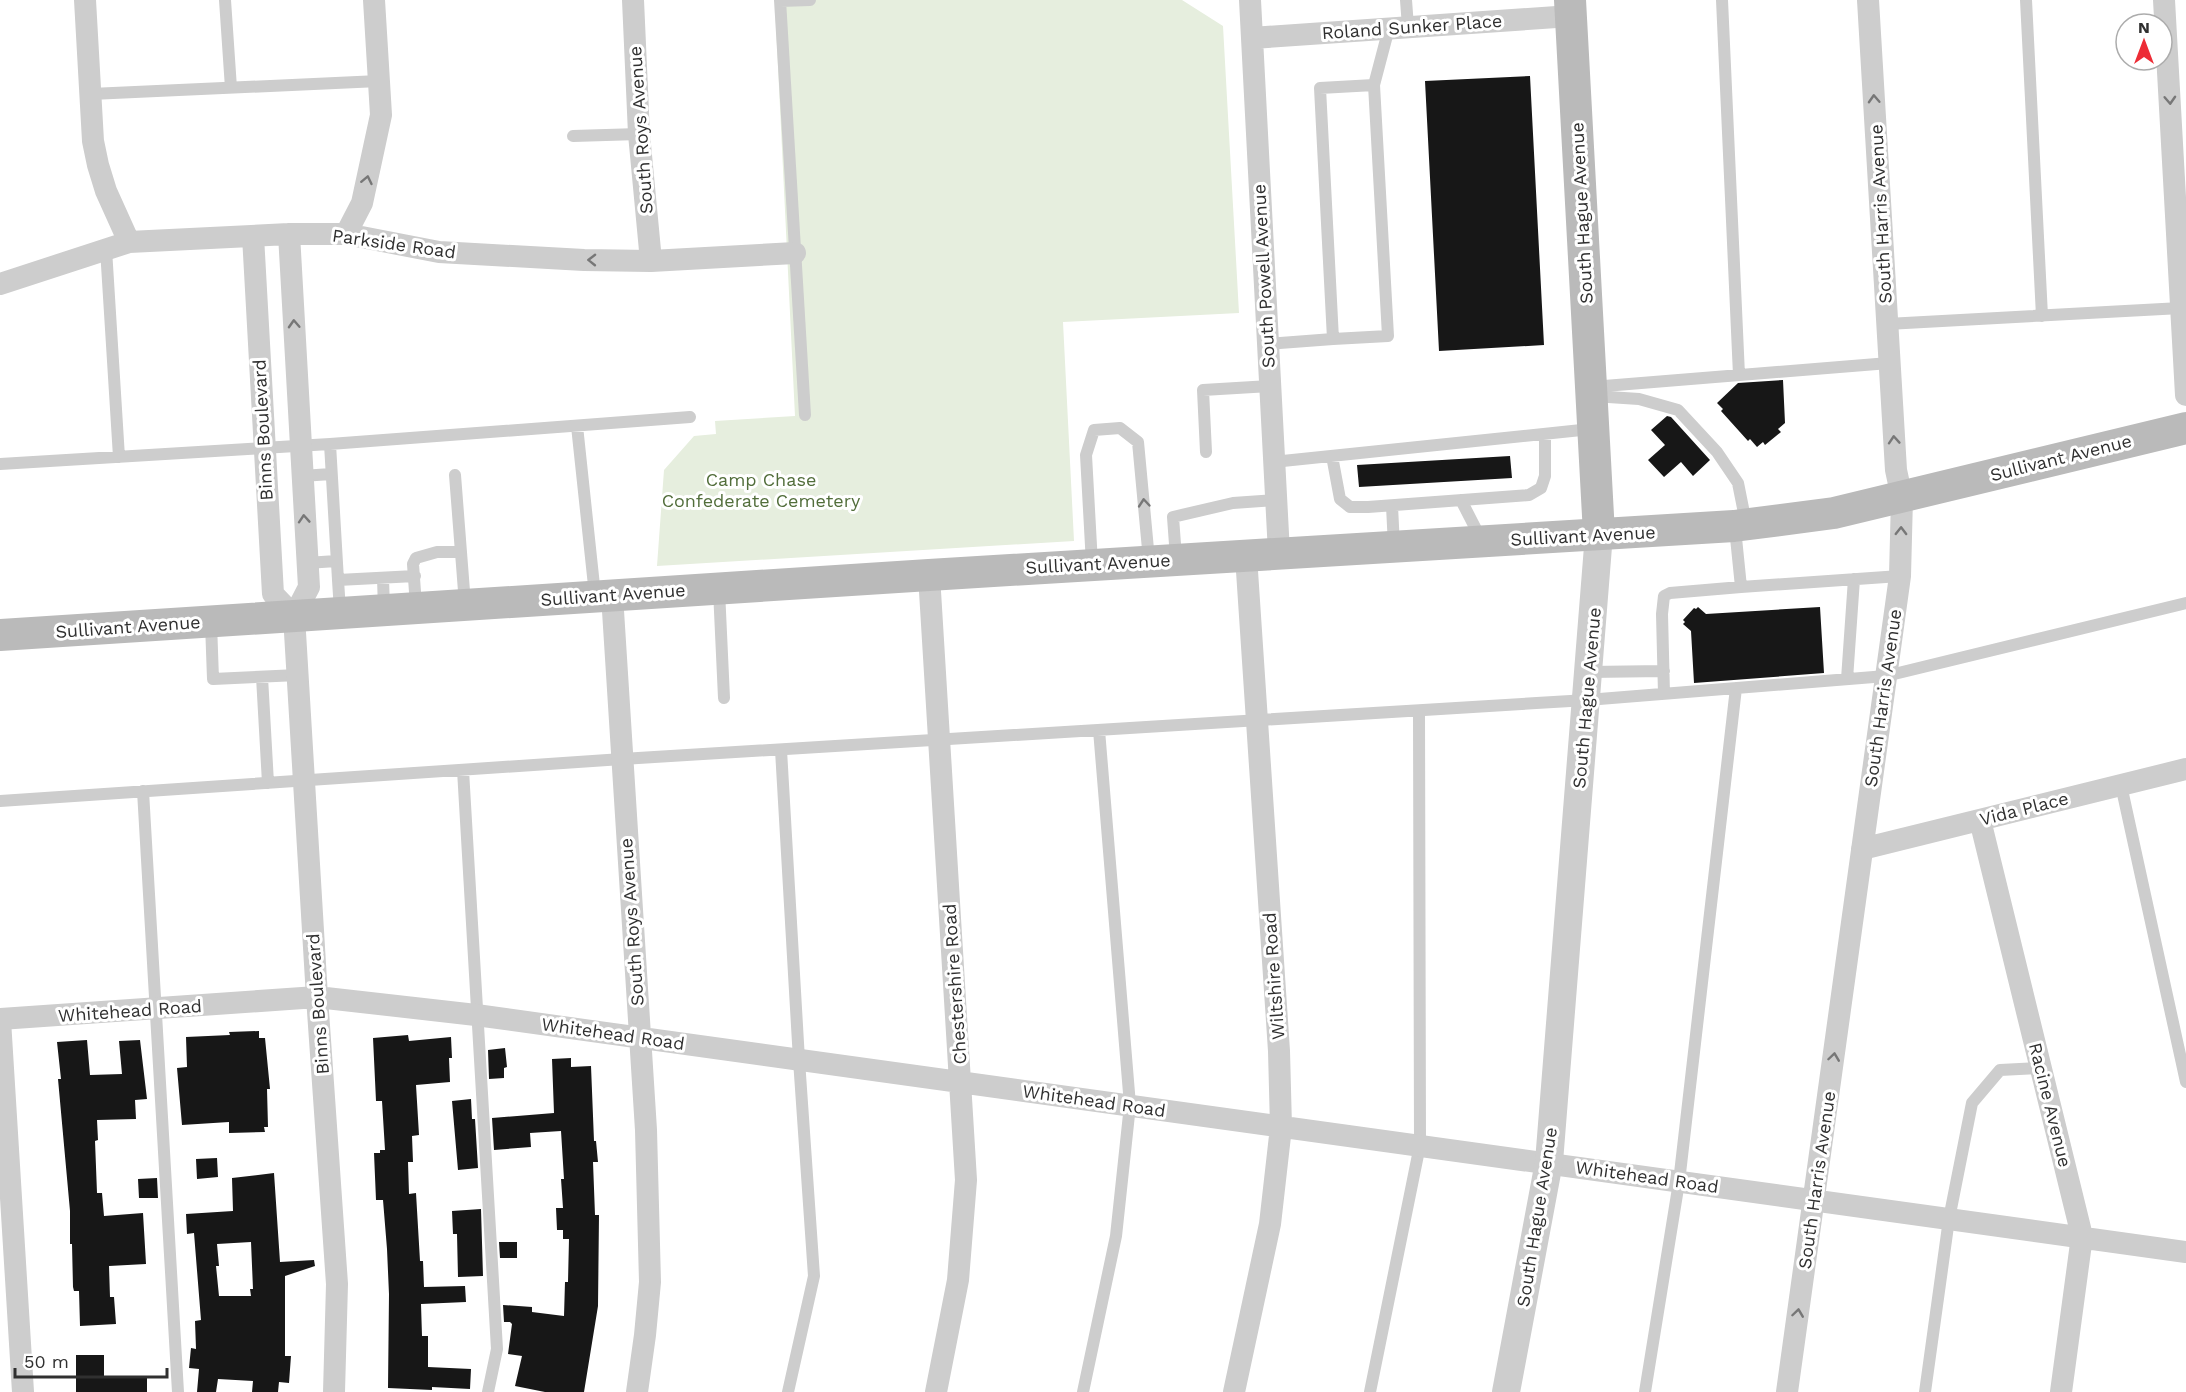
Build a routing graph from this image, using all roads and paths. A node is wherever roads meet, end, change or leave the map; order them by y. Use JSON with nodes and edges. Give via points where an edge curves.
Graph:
{"nodes":[{"id":1,"x":85,"y":0,"type":"edge"},
{"id":2,"x":225,"y":0,"type":"edge"},
{"id":3,"x":374,"y":0,"type":"edge"},
{"id":4,"x":633,"y":0,"type":"edge"},
{"id":5,"x":810,"y":0,"type":"edge"},
{"id":6,"x":1250,"y":0,"type":"edge"},
{"id":7,"x":1406,"y":0,"type":"edge"},
{"id":8,"x":1722,"y":0,"type":"edge"},
{"id":9,"x":1868,"y":0,"type":"edge"},
{"id":10,"x":2026,"y":0,"type":"edge"},
{"id":11,"x":2164,"y":0,"type":"edge"},
{"id":12,"x":780,"y":1,"type":"edge"},
{"id":13,"x":1570,"y":8,"type":"edge"},
{"id":14,"x":1398,"y":28,"type":"junction"},
{"id":15,"x":1252,"y":38,"type":"junction"},
{"id":16,"x":379,"y":81,"type":"junction"},
{"id":17,"x":1374,"y":86,"type":"junction"},
{"id":18,"x":231,"y":88,"type":"junction"},
{"id":19,"x":91,"y":94,"type":"junction"},
{"id":20,"x":639,"y":134,"type":"junction"},
{"id":21,"x":573,"y":136,"type":"dead end"},
{"id":22,"x":289,"y":234,"type":"junction"},
{"id":23,"x":346,"y":234,"type":"junction"},
{"id":24,"x":254,"y":236,"type":"junction"},
{"id":25,"x":129,"y":242,"type":"junction"},
{"id":26,"x":106,"y":249,"type":"junction"},
{"id":27,"x":795,"y":253,"type":"junction"},
{"id":28,"x":651,"y":261,"type":"junction"},
{"id":29,"x":0,"y":284,"type":"edge"},
{"id":30,"x":2182,"y":294,"type":"edge"},
{"id":31,"x":2042,"y":316,"type":"junction"},
{"id":32,"x":1887,"y":324,"type":"junction"},
{"id":33,"x":1333,"y":339,"type":"junction"},
{"id":34,"x":1268,"y":344,"type":"junction"},
{"id":35,"x":1889,"y":363,"type":"junction"},
{"id":36,"x":1739,"y":375,"type":"junction"},
{"id":37,"x":1270,"y":386,"type":"junction"},
{"id":38,"x":1591,"y":392,"type":"junction"},
{"id":39,"x":2186,"y":395,"type":"edge"},
{"id":40,"x":805,"y":415,"type":"dead end"},
{"id":41,"x":690,"y":417,"type":"dead end"},
{"id":42,"x":577,"y":426,"type":"junction"},
{"id":43,"x":2186,"y":428,"type":"edge"},
{"id":44,"x":1594,"y":429,"type":"junction"},
{"id":45,"x":1545,"y":434,"type":"junction"},
{"id":46,"x":330,"y":444,"type":"junction"},
{"id":47,"x":300,"y":446,"type":"junction"},
{"id":48,"x":264,"y":448,"type":"junction"},
{"id":49,"x":1206,"y":452,"type":"dead end"},
{"id":50,"x":1332,"y":456,"type":"junction"},
{"id":51,"x":119,"y":457,"type":"junction"},
{"id":52,"x":1273,"y":462,"type":"junction"},
{"id":53,"x":0,"y":464,"type":"edge"},
{"id":54,"x":331,"y":474,"type":"junction"},
{"id":55,"x":455,"y":475,"type":"dead end"},
{"id":56,"x":302,"y":476,"type":"junction"},
{"id":57,"x":1902,"y":498,"type":"junction"},
{"id":58,"x":1276,"y":500,"type":"junction"},
{"id":59,"x":1461,"y":500,"type":"junction"},
{"id":60,"x":1392,"y":506,"type":"junction"},
{"id":61,"x":1740,"y":526,"type":"junction"},
{"id":62,"x":1599,"y":534,"type":"junction"},
{"id":63,"x":1482,"y":542,"type":"junction"},
{"id":64,"x":1394,"y":546,"type":"junction"},
{"id":65,"x":460,"y":552,"type":"junction"},
{"id":66,"x":1279,"y":553,"type":"junction"},
{"id":67,"x":1246,"y":556,"type":"junction"},
{"id":68,"x":1163,"y":560,"type":"junction"},
{"id":69,"x":336,"y":561,"type":"junction"},
{"id":70,"x":307,"y":563,"type":"junction"},
{"id":71,"x":1092,"y":565,"type":"junction"},
{"id":72,"x":929,"y":575,"type":"junction"},
{"id":73,"x":415,"y":576,"type":"junction"},
{"id":74,"x":1900,"y":576,"type":"junction"},
{"id":75,"x":383,"y":578,"type":"junction"},
{"id":76,"x":1854,"y":579,"type":"junction"},
{"id":77,"x":338,"y":580,"type":"junction"},
{"id":78,"x":1741,"y":587,"type":"junction"},
{"id":79,"x":719,"y":588,"type":"junction"},
{"id":80,"x":603,"y":596,"type":"junction"},
{"id":81,"x":2186,"y":603,"type":"edge"},
{"id":82,"x":465,"y":604,"type":"junction"},
{"id":83,"x":416,"y":608,"type":"junction"},
{"id":84,"x":384,"y":609,"type":"junction"},
{"id":85,"x":340,"y":613,"type":"junction"},
{"id":86,"x":294,"y":616,"type":"junction"},
{"id":87,"x":211,"y":622,"type":"junction"},
{"id":88,"x":0,"y":635,"type":"edge"},
{"id":89,"x":1664,"y":671,"type":"junction"},
{"id":90,"x":1589,"y":672,"type":"junction"},
{"id":91,"x":298,"y":675,"type":"junction"},
{"id":92,"x":1886,"y":676,"type":"junction"},
{"id":93,"x":262,"y":677,"type":"junction"},
{"id":94,"x":1847,"y":679,"type":"junction"},
{"id":95,"x":1736,"y":688,"type":"junction"},
{"id":96,"x":1664,"y":694,"type":"junction"},
{"id":97,"x":724,"y":698,"type":"dead end"},
{"id":98,"x":1587,"y":700,"type":"junction"},
{"id":99,"x":1419,"y":711,"type":"junction"},
{"id":100,"x":1258,"y":721,"type":"junction"},
{"id":101,"x":1100,"y":730,"type":"junction"},
{"id":102,"x":940,"y":740,"type":"junction"},
{"id":103,"x":781,"y":750,"type":"junction"},
{"id":104,"x":622,"y":759,"type":"junction"},
{"id":105,"x":2186,"y":769,"type":"edge"},
{"id":106,"x":463,"y":770,"type":"junction"},
{"id":107,"x":304,"y":780,"type":"junction"},
{"id":108,"x":268,"y":783,"type":"junction"},
{"id":109,"x":2121,"y":785,"type":"junction"},
{"id":110,"x":143,"y":791,"type":"junction"},
{"id":111,"x":0,"y":801,"type":"edge"},
{"id":112,"x":1980,"y":820,"type":"junction"},
{"id":113,"x":1862,"y":849,"type":"junction"},
{"id":114,"x":317,"y":997,"type":"junction"},
{"id":115,"x":157,"y":1009,"type":"junction"},
{"id":116,"x":476,"y":1015,"type":"junction"},
{"id":117,"x":0,"y":1020,"type":"edge"},
{"id":118,"x":640,"y":1038,"type":"junction"},
{"id":119,"x":799,"y":1060,"type":"junction"},
{"id":120,"x":2041,"y":1068,"type":"junction"},
{"id":121,"x":2186,"y":1082,"type":"edge"},
{"id":122,"x":961,"y":1083,"type":"junction"},
{"id":123,"x":1130,"y":1106,"type":"junction"},
{"id":124,"x":1281,"y":1126,"type":"junction"},
{"id":125,"x":1420,"y":1145,"type":"junction"},
{"id":126,"x":1549,"y":1162,"type":"junction"},
{"id":127,"x":1679,"y":1182,"type":"junction"},
{"id":128,"x":1814,"y":1200,"type":"junction"},
{"id":129,"x":1949,"y":1219,"type":"junction"},
{"id":130,"x":2082,"y":1236,"type":"junction"},
{"id":131,"x":2186,"y":1252,"type":"edge"},
{"id":132,"x":23,"y":1392,"type":"edge"},
{"id":133,"x":178,"y":1392,"type":"edge"},
{"id":134,"x":334,"y":1392,"type":"edge"},
{"id":135,"x":488,"y":1392,"type":"edge"},
{"id":136,"x":637,"y":1392,"type":"edge"},
{"id":137,"x":788,"y":1392,"type":"edge"},
{"id":138,"x":936,"y":1392,"type":"edge"},
{"id":139,"x":1083,"y":1392,"type":"edge"},
{"id":140,"x":1234,"y":1392,"type":"edge"},
{"id":141,"x":1370,"y":1392,"type":"edge"},
{"id":142,"x":1506,"y":1392,"type":"edge"},
{"id":143,"x":1645,"y":1392,"type":"edge"},
{"id":144,"x":1787,"y":1392,"type":"edge"},
{"id":145,"x":1925,"y":1392,"type":"edge"},
{"id":146,"x":2061,"y":1392,"type":"edge"}],
"edges":[{"from":1,"to":19,"type":"street"},
{"from":2,"to":18,"type":"lane"},
{"from":3,"to":16,"type":"street"},
{"from":4,"to":20,"type":"street","name":"South Roys Avenue"},
{"from":5,"to":12,"type":"lane"},
{"from":6,"to":15,"type":"street","name":"South Powell Avenue"},
{"from":7,"to":14,"type":"lane"},
{"from":8,"to":36,"type":"lane"},
{"from":32,"to":9,"type":"street","name":"South Harris Avenue","one_way":true},
{"from":10,"to":31,"type":"lane"},
{"from":11,"to":30,"type":"street","one_way":true},
{"from":12,"to":27,"type":"lane"},
{"from":13,"to":14,"type":"street","name":"Roland Sunker Place"},
{"from":13,"to":38,"type":"main road","name":"South Hague Avenue"},
{"from":14,"to":15,"type":"street","name":"Roland Sunker Place"},
{"from":14,"to":17,"type":"lane"},
{"from":15,"to":34,"type":"street","name":"South Powell Avenue"},
{"from":16,"to":18,"type":"lane"},
{"from":23,"to":16,"type":"street","one_way":true,"via":[[362,203],[381,115]]},
{"from":17,"to":33,"type":"lane","via":[[1320,88]]},
{"from":17,"to":33,"type":"lane","via":[[1388,336]]},
{"from":18,"to":19,"type":"lane"},
{"from":19,"to":25,"type":"street","via":[[98,165]]},
{"from":20,"to":21,"type":"lane"},
{"from":20,"to":28,"type":"street","name":"South Roys Avenue"},
{"from":22,"to":23,"type":"street","name":"Parkside Road"},
{"from":22,"to":24,"type":"street","name":"Parkside Road"},
{"from":47,"to":22,"type":"street","name":"Binns Boulevard","one_way":true},
{"from":28,"to":23,"type":"street","name":"Parkside Road","one_way":true,"via":[[439,252]]},
{"from":24,"to":25,"type":"street","name":"Parkside Road"},
{"from":24,"to":48,"type":"street","name":"Binns Boulevard"},
{"from":25,"to":26,"type":"street","name":"Parkside Road"},
{"from":26,"to":29,"type":"street","name":"Parkside Road"},
{"from":26,"to":51,"type":"lane"},
{"from":27,"to":28,"type":"street","name":"Parkside Road"},
{"from":27,"to":40,"type":"lane"},
{"from":30,"to":31,"type":"lane"},
{"from":30,"to":39,"type":"street"},
{"from":31,"to":32,"type":"lane"},
{"from":32,"to":35,"type":"street","name":"South Harris Avenue"},
{"from":33,"to":34,"type":"lane"},
{"from":34,"to":37,"type":"street","name":"South Powell Avenue"},
{"from":35,"to":36,"type":"lane"},
{"from":57,"to":35,"type":"street","name":"South Harris Avenue","one_way":true,"via":[[1896,470]]},
{"from":36,"to":38,"type":"lane"},
{"from":37,"to":49,"type":"lane","via":[[1203,390]]},
{"from":37,"to":52,"type":"street","name":"South Powell Avenue"},
{"from":38,"to":44,"type":"main road","name":"South Hague Avenue"},
{"from":38,"to":61,"type":"lane","via":[[1678,410],[1717,452],[1738,483]]},
{"from":41,"to":42,"type":"lane"},
{"from":42,"to":46,"type":"lane"},
{"from":42,"to":80,"type":"lane"},
{"from":43,"to":57,"type":"main road","name":"Sullivant Avenue"},
{"from":44,"to":45,"type":"lane"},
{"from":44,"to":62,"type":"main road","name":"South Hague Avenue"},
{"from":45,"to":50,"type":"lane"},
{"from":45,"to":59,"type":"lane","via":[[1545,476],[1541,488],[1529,495]]},
{"from":46,"to":47,"type":"lane"},
{"from":46,"to":54,"type":"lane"},
{"from":47,"to":48,"type":"lane"},
{"from":47,"to":56,"type":"street","name":"Binns Boulevard"},
{"from":48,"to":51,"type":"lane"},
{"from":48,"to":86,"type":"street","name":"Binns Boulevard","via":[[273,594]]},
{"from":50,"to":52,"type":"lane"},
{"from":50,"to":60,"type":"lane","via":[[1340,499],[1350,507]]},
{"from":51,"to":53,"type":"lane"},
{"from":52,"to":58,"type":"street","name":"South Powell Avenue"},
{"from":54,"to":56,"type":"lane"},
{"from":54,"to":69,"type":"lane"},
{"from":55,"to":65,"type":"lane"},
{"from":70,"to":56,"type":"street","name":"Binns Boulevard","one_way":true},
{"from":57,"to":61,"type":"main road","name":"Sullivant Avenue","via":[[1834,513]]},
{"from":74,"to":57,"type":"street","name":"South Harris Avenue","one_way":true},
{"from":58,"to":66,"type":"street","name":"South Powell Avenue"},
{"from":58,"to":68,"type":"lane","via":[[1233,503],[1173,517]]},
{"from":59,"to":60,"type":"lane"},
{"from":59,"to":63,"type":"lane"},
{"from":60,"to":64,"type":"lane"},
{"from":61,"to":62,"type":"main road","name":"Sullivant Avenue"},
{"from":61,"to":78,"type":"lane"},
{"from":62,"to":63,"type":"main road","name":"Sullivant Avenue"},
{"from":62,"to":90,"type":"street","name":"South Hague Avenue"},
{"from":63,"to":64,"type":"main road","name":"Sullivant Avenue"},
{"from":64,"to":66,"type":"main road","name":"Sullivant Avenue"},
{"from":65,"to":73,"type":"lane","via":[[437,552],[416,558]]},
{"from":65,"to":82,"type":"lane"},
{"from":66,"to":67,"type":"main road","name":"Sullivant Avenue"},
{"from":67,"to":68,"type":"main road","name":"Sullivant Avenue"},
{"from":67,"to":100,"type":"street","name":"Wiltshire Road"},
{"from":68,"to":71,"type":"main road","name":"Sullivant Avenue"},
{"from":68,"to":71,"type":"lane","one_way":true,"via":[[1138,442],[1120,428],[1111,428],[1094,430],[1086,455]]},
{"from":69,"to":70,"type":"lane"},
{"from":69,"to":77,"type":"lane"},
{"from":70,"to":86,"type":"street","name":"Binns Boulevard","via":[[309,587]]},
{"from":71,"to":72,"type":"main road","name":"Sullivant Avenue"},
{"from":72,"to":79,"type":"main road","name":"Sullivant Avenue"},
{"from":72,"to":102,"type":"street","name":"Chestershire Road"},
{"from":73,"to":75,"type":"lane"},
{"from":73,"to":83,"type":"lane"},
{"from":74,"to":76,"type":"lane"},
{"from":74,"to":92,"type":"street","name":"South Harris Avenue"},
{"from":75,"to":77,"type":"lane"},
{"from":75,"to":84,"type":"lane"},
{"from":76,"to":78,"type":"lane"},
{"from":76,"to":94,"type":"lane"},
{"from":77,"to":85,"type":"lane"},
{"from":78,"to":89,"type":"lane","via":[[1664,596]]},
{"from":79,"to":80,"type":"main road","name":"Sullivant Avenue"},
{"from":79,"to":97,"type":"lane"},
{"from":80,"to":82,"type":"main road","name":"Sullivant Avenue"},
{"from":80,"to":104,"type":"street","name":"South Roys Avenue"},
{"from":81,"to":92,"type":"lane"},
{"from":82,"to":83,"type":"main road","name":"Sullivant Avenue"},
{"from":83,"to":84,"type":"main road","name":"Sullivant Avenue"},
{"from":84,"to":85,"type":"main road","name":"Sullivant Avenue"},
{"from":85,"to":86,"type":"main road","name":"Sullivant Avenue"},
{"from":86,"to":87,"type":"main road","name":"Sullivant Avenue"},
{"from":86,"to":91,"type":"street","name":"Binns Boulevard"},
{"from":87,"to":88,"type":"main road","name":"Sullivant Avenue"},
{"from":87,"to":93,"type":"lane","via":[[213,679]]},
{"from":89,"to":90,"type":"lane"},
{"from":89,"to":96,"type":"lane"},
{"from":90,"to":98,"type":"street","name":"South Hague Avenue"},
{"from":91,"to":93,"type":"lane"},
{"from":91,"to":107,"type":"street","name":"Binns Boulevard"},
{"from":92,"to":94,"type":"lane"},
{"from":92,"to":113,"type":"street","name":"South Harris Avenue"},
{"from":93,"to":108,"type":"lane"},
{"from":94,"to":95,"type":"lane"},
{"from":95,"to":96,"type":"lane"},
{"from":95,"to":127,"type":"lane"},
{"from":96,"to":98,"type":"lane"},
{"from":98,"to":99,"type":"lane"},
{"from":98,"to":126,"type":"street","name":"South Hague Avenue"},
{"from":99,"to":100,"type":"lane"},
{"from":99,"to":125,"type":"lane"},
{"from":100,"to":101,"type":"lane"},
{"from":100,"to":124,"type":"street","name":"Wiltshire Road"},
{"from":101,"to":102,"type":"lane"},
{"from":101,"to":123,"type":"lane"},
{"from":102,"to":103,"type":"lane"},
{"from":102,"to":122,"type":"street","name":"Chestershire Road"},
{"from":103,"to":104,"type":"lane"},
{"from":103,"to":119,"type":"lane"},
{"from":104,"to":106,"type":"lane"},
{"from":104,"to":118,"type":"street","name":"South Roys Avenue"},
{"from":105,"to":109,"type":"street","name":"Vida Place"},
{"from":106,"to":107,"type":"lane"},
{"from":106,"to":116,"type":"lane"},
{"from":107,"to":108,"type":"lane"},
{"from":107,"to":114,"type":"street","name":"Binns Boulevard"},
{"from":108,"to":110,"type":"lane"},
{"from":109,"to":112,"type":"street","name":"Vida Place"},
{"from":109,"to":121,"type":"lane"},
{"from":110,"to":111,"type":"lane"},
{"from":110,"to":115,"type":"lane"},
{"from":112,"to":113,"type":"street","name":"Vida Place"},
{"from":112,"to":120,"type":"street","name":"Racine Avenue"},
{"from":128,"to":113,"type":"street","name":"South Harris Avenue","one_way":true},
{"from":114,"to":115,"type":"street","name":"Whitehead Road"},
{"from":114,"to":116,"type":"street","name":"Whitehead Road"},
{"from":114,"to":134,"type":"street","name":"Binns Boulevard","via":[[337,1284]]},
{"from":115,"to":117,"type":"street","name":"Whitehead Road"},
{"from":115,"to":133,"type":"lane"},
{"from":116,"to":118,"type":"street","name":"Whitehead Road"},
{"from":116,"to":135,"type":"lane","via":[[497,1349]]},
{"from":117,"to":132,"type":"street"},
{"from":118,"to":119,"type":"street","name":"Whitehead Road"},
{"from":118,"to":136,"type":"street","name":"South Roys Avenue","via":[[650,1282]]},
{"from":119,"to":122,"type":"street","name":"Whitehead Road"},
{"from":119,"to":137,"type":"lane","via":[[814,1276]]},
{"from":120,"to":129,"type":"lane","via":[[2000,1070],[1972,1103]]},
{"from":120,"to":130,"type":"street","name":"Racine Avenue"},
{"from":122,"to":123,"type":"street","name":"Whitehead Road"},
{"from":122,"to":138,"type":"street","name":"Chestershire Road","via":[[966,1180],[961,1247]]},
{"from":123,"to":124,"type":"street","name":"Whitehead Road"},
{"from":123,"to":139,"type":"lane","via":[[1116,1236]]},
{"from":124,"to":125,"type":"street","name":"Whitehead Road"},
{"from":124,"to":140,"type":"street","name":"Wiltshire Road","via":[[1270,1224]]},
{"from":125,"to":126,"type":"street","name":"Whitehead Road"},
{"from":125,"to":141,"type":"lane"},
{"from":126,"to":127,"type":"street","name":"Whitehead Road"},
{"from":126,"to":142,"type":"street","name":"South Hague Avenue"},
{"from":127,"to":128,"type":"street","name":"Whitehead Road"},
{"from":127,"to":143,"type":"lane"},
{"from":128,"to":129,"type":"street","name":"Whitehead Road"},
{"from":144,"to":128,"type":"street","name":"South Harris Avenue","one_way":true},
{"from":129,"to":130,"type":"street","name":"Whitehead Road"},
{"from":129,"to":145,"type":"lane"},
{"from":130,"to":131,"type":"street","name":"Whitehead Road"},
{"from":130,"to":146,"type":"street","name":"Racine Avenue"}]}
